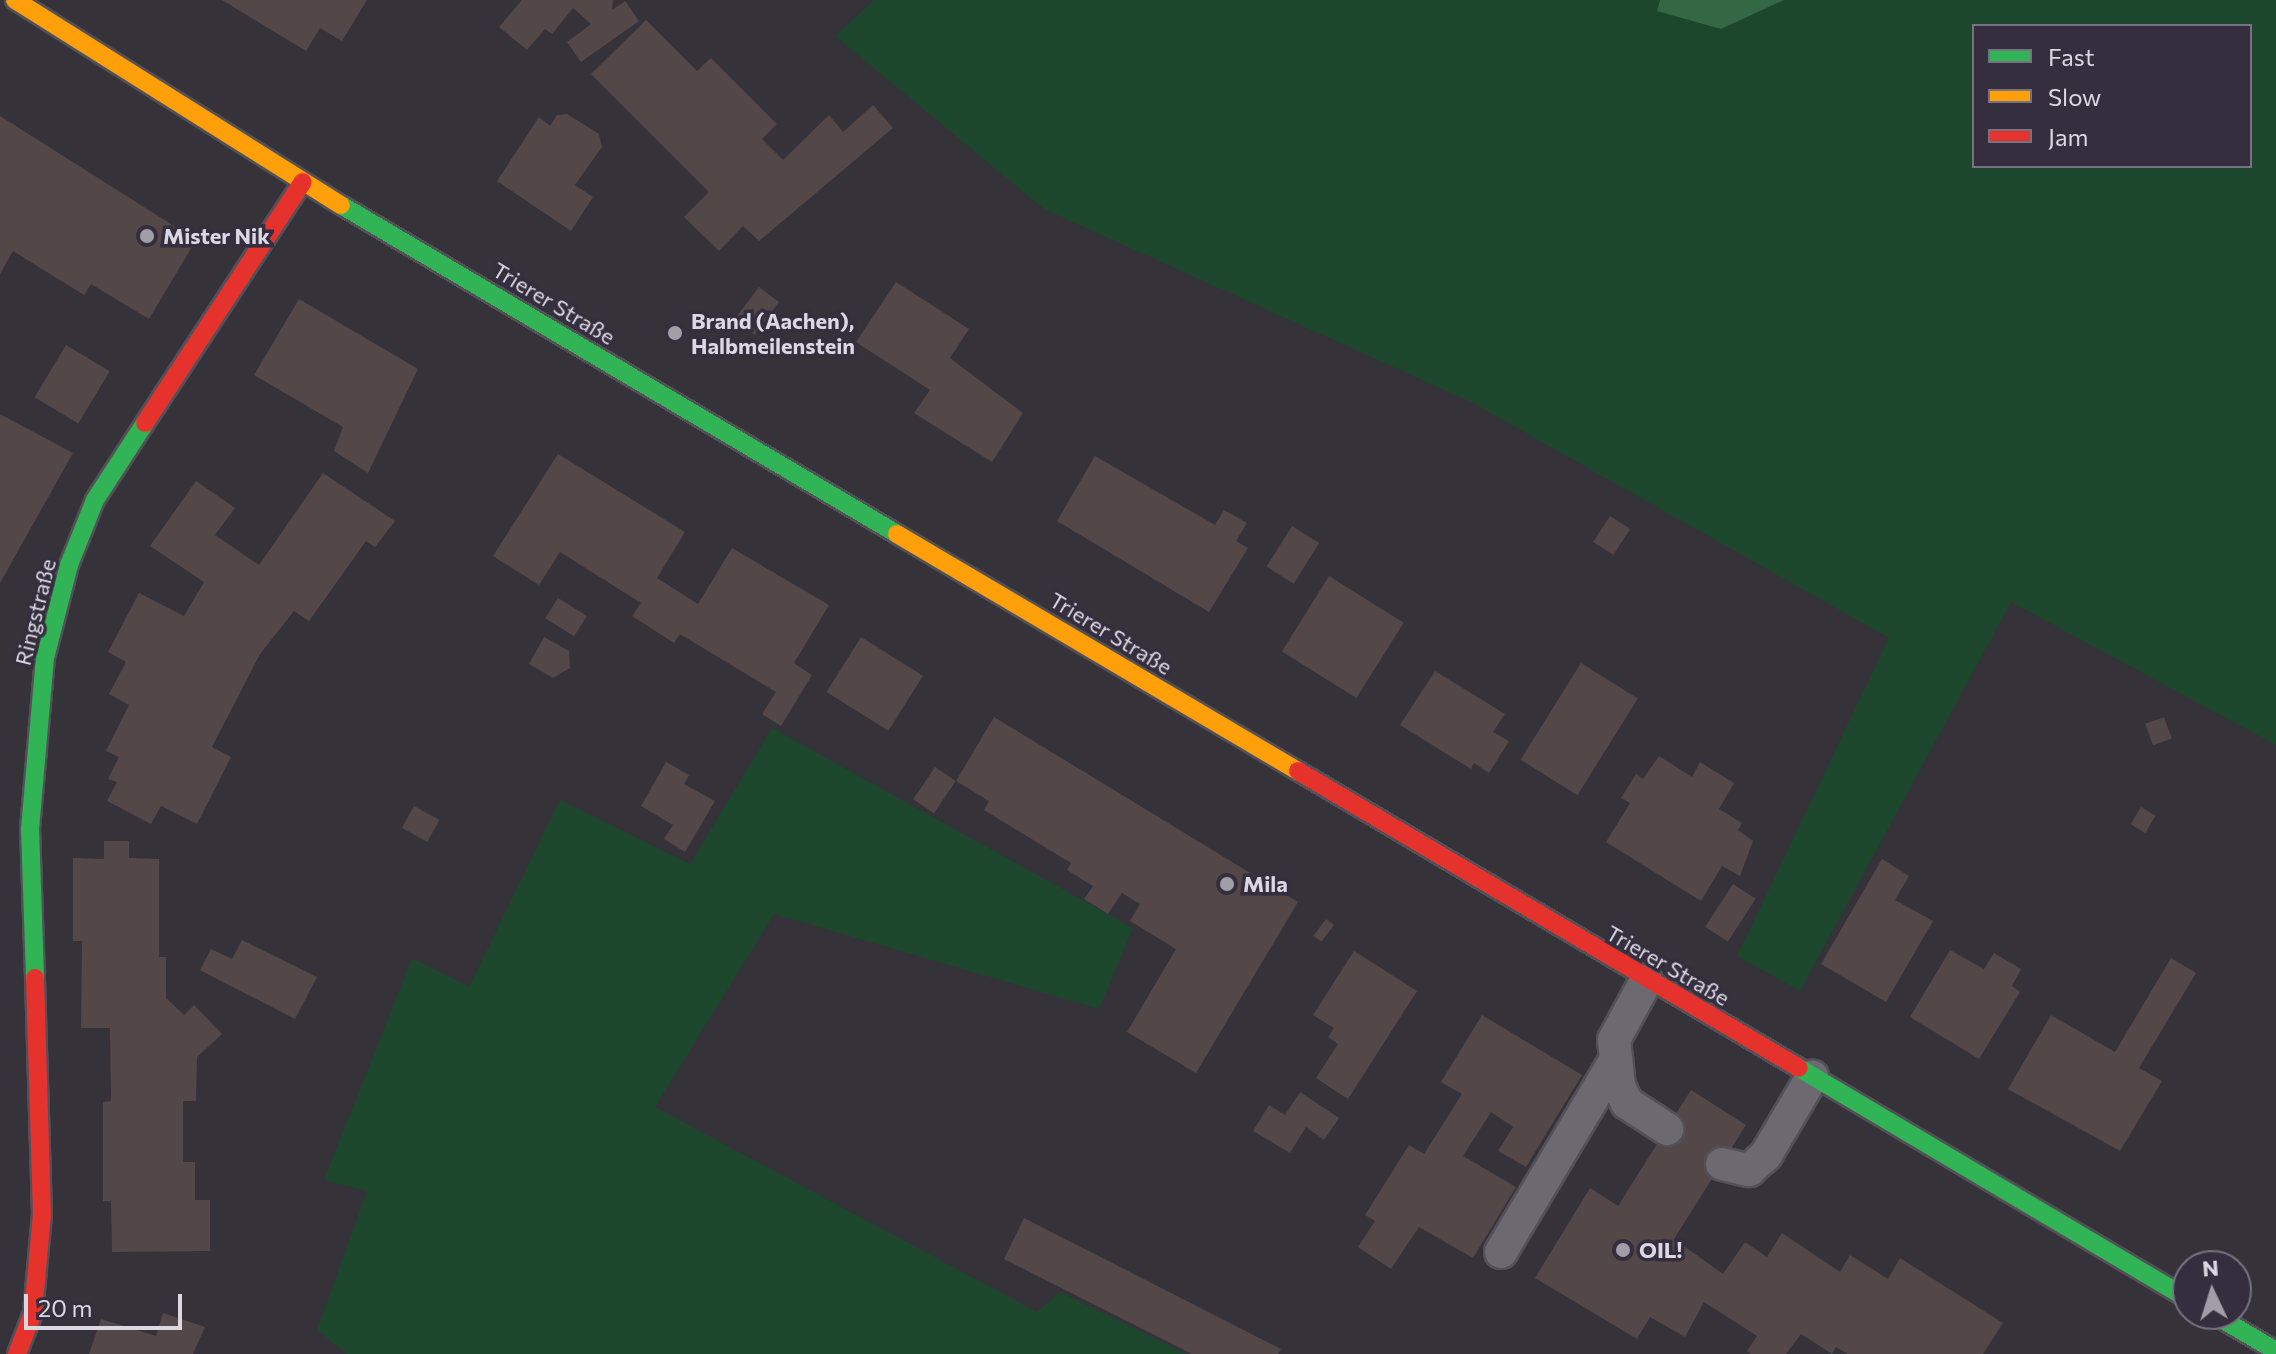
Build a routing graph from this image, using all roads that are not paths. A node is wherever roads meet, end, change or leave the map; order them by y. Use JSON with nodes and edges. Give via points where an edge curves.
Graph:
{"nodes":[{"id":1,"x":15,"y":0,"type":"edge"},
{"id":2,"x":303,"y":182,"type":"junction"},
{"id":3,"x":1646,"y":981,"type":"junction"},
{"id":4,"x":1616,"y":1059,"type":"junction"},
{"id":5,"x":1812,"y":1077,"type":"junction"},
{"id":6,"x":1667,"y":1129,"type":"dead end"},
{"id":7,"x":1722,"y":1164,"type":"dead end"},
{"id":8,"x":1501,"y":1252,"type":"dead end"},
{"id":9,"x":2172,"y":1290,"type":"edge"},
{"id":10,"x":2240,"y":1330,"type":"edge"},
{"id":11,"x":2276,"y":1351,"type":"edge"},
{"id":12,"x":17,"y":1354,"type":"edge"}],
"edges":[{"from":1,"to":2,"type":"main road","name":"Trierer Straße"},
{"from":2,"to":3,"type":"main road","name":"Trierer Straße"},
{"from":2,"to":12,"type":"main road","name":"Ringstraße","via":[[95,500],[69,565],[45,658],[30,829],[42,1215],[33,1313]]},
{"from":3,"to":4,"type":"lane","via":[[1614,1040]]},
{"from":3,"to":5,"type":"main road","name":"Trierer Straße"},
{"from":4,"to":6,"type":"lane","via":[[1627,1103]]},
{"from":4,"to":8,"type":"lane"},
{"from":5,"to":7,"type":"lane","via":[[1766,1155],[1749,1170],[1732,1171]]},
{"from":5,"to":9,"type":"main road","name":"Trierer Straße"},
{"from":10,"to":11,"type":"main road"}]}
